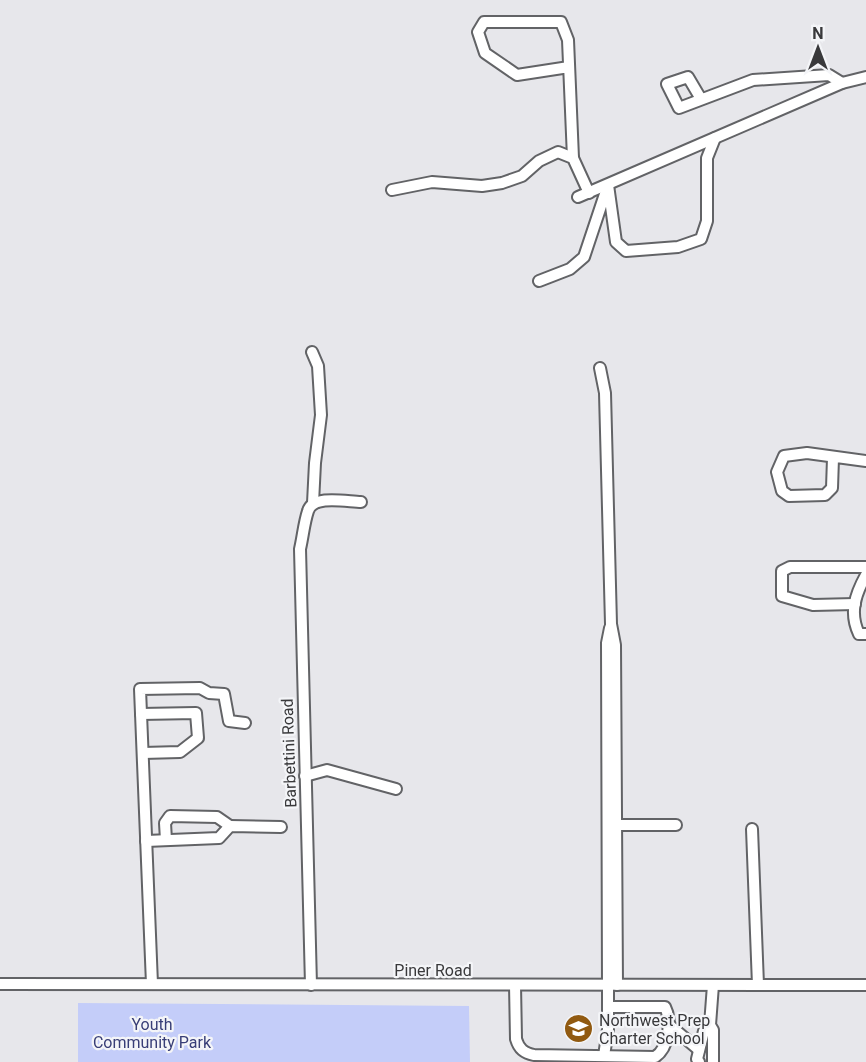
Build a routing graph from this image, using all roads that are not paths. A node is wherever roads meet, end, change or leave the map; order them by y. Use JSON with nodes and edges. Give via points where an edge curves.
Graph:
{"nodes":[{"id":1,"x":569,"y":68,"type":"junction"},
{"id":2,"x":866,"y":77,"type":"edge"},
{"id":3,"x":842,"y":83,"type":"junction"},
{"id":4,"x":701,"y":99,"type":"dead end"},
{"id":5,"x":715,"y":138,"type":"junction"},
{"id":6,"x":573,"y":158,"type":"junction"},
{"id":7,"x":608,"y":185,"type":"junction"},
{"id":8,"x":392,"y":190,"type":"dead end"},
{"id":9,"x":539,"y":281,"type":"dead end"},
{"id":10,"x":312,"y":352,"type":"dead end"},
{"id":11,"x":600,"y":368,"type":"dead end"},
{"id":12,"x":833,"y":458,"type":"junction"},
{"id":13,"x":866,"y":461,"type":"edge"},
{"id":14,"x":362,"y":502,"type":"dead end"},
{"id":15,"x":313,"y":503,"type":"junction"},
{"id":16,"x":866,"y":567,"type":"edge"},
{"id":17,"x":866,"y":575,"type":"edge"},
{"id":18,"x":855,"y":604,"type":"junction"},
{"id":19,"x":610,"y":624,"type":"junction"},
{"id":20,"x":866,"y":634,"type":"edge"},
{"id":21,"x":141,"y":714,"type":"junction"},
{"id":22,"x":245,"y":723,"type":"dead end"},
{"id":23,"x":143,"y":753,"type":"junction"},
{"id":24,"x":305,"y":776,"type":"junction"},
{"id":25,"x":396,"y":789,"type":"dead end"},
{"id":26,"x":616,"y":825,"type":"junction"},
{"id":27,"x":676,"y":825,"type":"dead end"},
{"id":28,"x":230,"y":826,"type":"junction"},
{"id":29,"x":280,"y":827,"type":"dead end"},
{"id":30,"x":752,"y":829,"type":"dead end"},
{"id":31,"x":166,"y":840,"type":"junction"},
{"id":32,"x":146,"y":841,"type":"junction"},
{"id":33,"x":0,"y":984,"type":"edge"},
{"id":34,"x":152,"y":984,"type":"junction"},
{"id":35,"x":311,"y":985,"type":"junction"},
{"id":36,"x":515,"y":985,"type":"junction"},
{"id":37,"x":612,"y":985,"type":"junction"},
{"id":38,"x":713,"y":985,"type":"junction"},
{"id":39,"x":758,"y":985,"type":"junction"},
{"id":40,"x":866,"y":985,"type":"edge"},
{"id":41,"x":608,"y":1007,"type":"junction"},
{"id":42,"x":667,"y":1023,"type":"junction"},
{"id":43,"x":711,"y":1025,"type":"junction"},
{"id":44,"x":699,"y":1050,"type":"junction"},
{"id":45,"x":604,"y":1056,"type":"junction"},
{"id":46,"x":699,"y":1062,"type":"edge"},
{"id":47,"x":713,"y":1062,"type":"edge"}],
"edges":[{"from":1,"to":1,"type":"street","via":[[568,40],[561,22],[484,22],[478,32],[485,53],[517,75]]},
{"from":1,"to":6,"type":"street"},
{"from":2,"to":3,"type":"street"},
{"from":3,"to":4,"type":"street","via":[[829,75],[753,80]]},
{"from":3,"to":5,"type":"street"},
{"from":5,"to":7,"type":"street"},
{"from":5,"to":7,"type":"street","via":[[707,158],[707,221],[700,239],[678,247],[626,250],[616,242]]},
{"from":6,"to":7,"type":"street","via":[[584,195]]},
{"from":6,"to":8,"type":"street","via":[[558,152],[539,160],[522,176],[502,183],[482,186],[432,182]]},
{"from":7,"to":9,"type":"street","via":[[584,257],[570,269]]},
{"from":10,"to":15,"type":"street","name":"Barbettini Road","via":[[318,366],[321,415]]},
{"from":11,"to":19,"type":"street","via":[[605,393]]},
{"from":12,"to":12,"type":"street","via":[[807,453],[784,456],[777,472],[782,491],[789,496],[825,495],[832,488]]},
{"from":12,"to":13,"type":"street"},
{"from":14,"to":15,"type":"street"},
{"from":15,"to":24,"type":"street","name":"Barbettini Road","via":[[308,508],[300,549]]},
{"from":16,"to":18,"type":"street","via":[[790,567],[782,571],[782,596],[813,605]]},
{"from":17,"to":18,"type":"street"},
{"from":18,"to":20,"type":"street","via":[[853,622],[859,634]]},
{"from":19,"to":26,"type":"street","via":[[615,645]]},
{"from":19,"to":37,"type":"street","via":[[607,643]]},
{"from":21,"to":22,"type":"street","via":[[140,689],[200,688],[224,694],[229,721]]},
{"from":21,"to":23,"type":"street"},
{"from":21,"to":23,"type":"street","via":[[196,713],[198,738],[180,752]]},
{"from":23,"to":32,"type":"street"},
{"from":24,"to":25,"type":"street","via":[[327,770]]},
{"from":24,"to":35,"type":"street","name":"Barbettini Road"},
{"from":26,"to":27,"type":"street"},
{"from":26,"to":37,"type":"street"},
{"from":28,"to":29,"type":"street"},
{"from":28,"to":31,"type":"street","via":[[219,838]]},
{"from":28,"to":31,"type":"street","via":[[218,817],[170,816],[165,823]]},
{"from":30,"to":39,"type":"street"},
{"from":31,"to":32,"type":"street"},
{"from":32,"to":34,"type":"street"},
{"from":33,"to":34,"type":"street","name":"Piner Road"},
{"from":34,"to":35,"type":"street","name":"Piner Road"},
{"from":35,"to":36,"type":"street","name":"Piner Road"},
{"from":36,"to":37,"type":"street","name":"Piner Road"},
{"from":36,"to":45,"type":"street","via":[[516,1039],[526,1053]]},
{"from":37,"to":38,"type":"street","name":"Piner Road"},
{"from":37,"to":41,"type":"street"},
{"from":38,"to":39,"type":"street","name":"Piner Road"},
{"from":38,"to":43,"type":"street"},
{"from":39,"to":40,"type":"street","name":"Piner Road"},
{"from":41,"to":42,"type":"street","via":[[665,1007]]},
{"from":41,"to":45,"type":"street"},
{"from":42,"to":44,"type":"street"},
{"from":42,"to":45,"type":"street","via":[[667,1043],[655,1057]]},
{"from":43,"to":44,"type":"street","via":[[704,1031]]},
{"from":43,"to":47,"type":"street"},
{"from":44,"to":46,"type":"street"}]}
